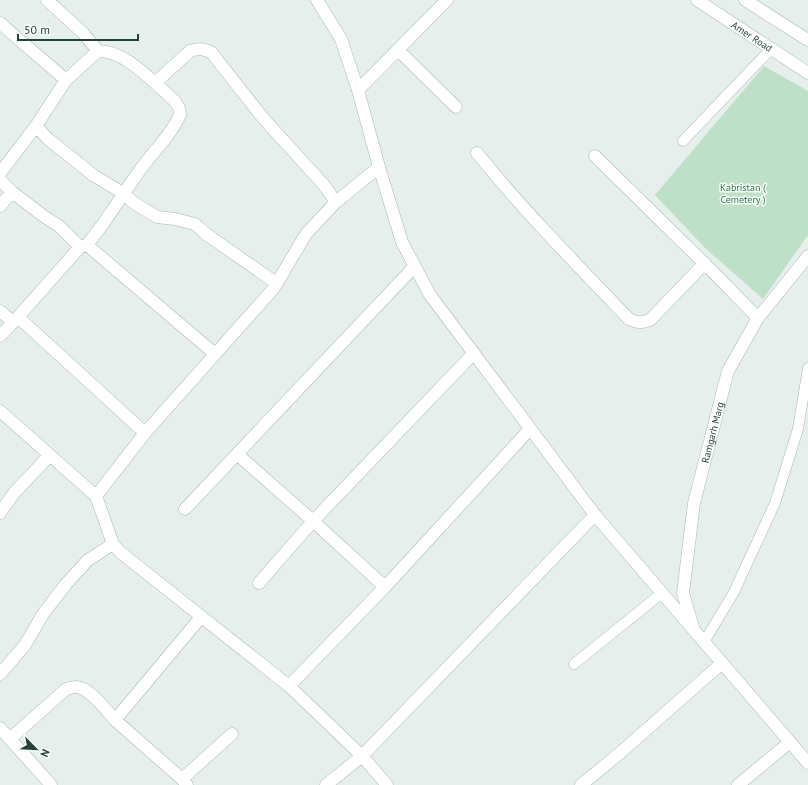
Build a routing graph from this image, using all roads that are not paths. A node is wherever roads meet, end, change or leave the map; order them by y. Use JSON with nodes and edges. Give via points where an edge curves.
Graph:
{"nodes":[{"id":1,"x":47,"y":0,"type":"edge"},
{"id":2,"x":317,"y":0,"type":"edge"},
{"id":3,"x":447,"y":0,"type":"edge"},
{"id":4,"x":697,"y":0,"type":"edge"},
{"id":5,"x":745,"y":0,"type":"edge"},
{"id":6,"x":0,"y":23,"type":"edge"},
{"id":7,"x":808,"y":40,"type":"edge"},
{"id":8,"x":771,"y":48,"type":"junction"},
{"id":9,"x":398,"y":50,"type":"junction"},
{"id":10,"x":98,"y":51,"type":"junction"},
{"id":11,"x":808,"y":73,"type":"edge"},
{"id":12,"x":66,"y":80,"type":"junction"},
{"id":13,"x":155,"y":83,"type":"junction"},
{"id":14,"x":358,"y":90,"type":"junction"},
{"id":15,"x":456,"y":107,"type":"dead end"},
{"id":16,"x":36,"y":126,"type":"junction"},
{"id":17,"x":683,"y":141,"type":"dead end"},
{"id":18,"x":477,"y":152,"type":"dead end"},
{"id":19,"x":595,"y":156,"type":"dead end"},
{"id":20,"x":379,"y":167,"type":"junction"},
{"id":21,"x":0,"y":173,"type":"edge"},
{"id":22,"x":0,"y":180,"type":"edge"},
{"id":23,"x":12,"y":192,"type":"junction"},
{"id":24,"x":124,"y":194,"type":"junction"},
{"id":25,"x":336,"y":202,"type":"junction"},
{"id":26,"x":0,"y":206,"type":"edge"},
{"id":27,"x":84,"y":246,"type":"junction"},
{"id":28,"x":808,"y":256,"type":"edge"},
{"id":29,"x":705,"y":264,"type":"junction"},
{"id":30,"x":414,"y":268,"type":"junction"},
{"id":31,"x":276,"y":283,"type":"junction"},
{"id":32,"x":0,"y":311,"type":"edge"},
{"id":33,"x":758,"y":318,"type":"junction"},
{"id":34,"x":16,"y":319,"type":"junction"},
{"id":35,"x":0,"y":336,"type":"edge"},
{"id":36,"x":474,"y":353,"type":"junction"},
{"id":37,"x":215,"y":354,"type":"junction"},
{"id":38,"x":808,"y":368,"type":"edge"},
{"id":39,"x":0,"y":411,"type":"edge"},
{"id":40,"x":530,"y":430,"type":"junction"},
{"id":41,"x":145,"y":433,"type":"junction"},
{"id":42,"x":236,"y":454,"type":"junction"},
{"id":43,"x":50,"y":455,"type":"junction"},
{"id":44,"x":96,"y":496,"type":"junction"},
{"id":45,"x":185,"y":509,"type":"dead end"},
{"id":46,"x":0,"y":513,"type":"edge"},
{"id":47,"x":595,"y":515,"type":"junction"},
{"id":48,"x":313,"y":521,"type":"junction"},
{"id":49,"x":113,"y":544,"type":"junction"},
{"id":50,"x":259,"y":583,"type":"dead end"},
{"id":51,"x":385,"y":586,"type":"junction"},
{"id":52,"x":662,"y":593,"type":"junction"},
{"id":53,"x":201,"y":617,"type":"junction"},
{"id":54,"x":695,"y":631,"type":"junction"},
{"id":55,"x":704,"y":642,"type":"junction"},
{"id":56,"x":722,"y":663,"type":"junction"},
{"id":57,"x":574,"y":664,"type":"dead end"},
{"id":58,"x":0,"y":674,"type":"edge"},
{"id":59,"x":289,"y":686,"type":"junction"},
{"id":60,"x":115,"y":720,"type":"junction"},
{"id":61,"x":0,"y":728,"type":"edge"},
{"id":62,"x":232,"y":734,"type":"dead end"},
{"id":63,"x":10,"y":739,"type":"junction"},
{"id":64,"x":790,"y":742,"type":"junction"},
{"id":65,"x":362,"y":756,"type":"junction"},
{"id":66,"x":808,"y":763,"type":"edge"},
{"id":67,"x":185,"y":782,"type":"edge"},
{"id":68,"x":51,"y":785,"type":"edge"},
{"id":69,"x":326,"y":785,"type":"edge"},
{"id":70,"x":387,"y":785,"type":"edge"},
{"id":71,"x":581,"y":785,"type":"edge"},
{"id":72,"x":738,"y":785,"type":"edge"}],
"edges":[{"from":1,"to":10,"type":"street","via":[[83,32]]},
{"from":2,"to":14,"type":"street","via":[[341,39]]},
{"from":3,"to":9,"type":"street"},
{"from":4,"to":8,"type":"street","name":"Amer Road"},
{"from":5,"to":7,"type":"street"},
{"from":6,"to":12,"type":"street"},
{"from":8,"to":11,"type":"street","name":"Amer Road"},
{"from":8,"to":17,"type":"lane"},
{"from":9,"to":14,"type":"street"},
{"from":9,"to":15,"type":"street"},
{"from":10,"to":12,"type":"street"},
{"from":10,"to":13,"type":"street","via":[[118,56]]},
{"from":12,"to":16,"type":"street"},
{"from":13,"to":24,"type":"street","via":[[179,107],[180,115]]},
{"from":13,"to":25,"type":"street","via":[[190,51],[204,49],[211,52],[263,118]]},
{"from":14,"to":20,"type":"street"},
{"from":16,"to":21,"type":"street"},
{"from":16,"to":24,"type":"street","via":[[48,139],[93,175]]},
{"from":18,"to":29,"type":"street","via":[[549,235],[629,319],[643,323],[650,320]]},
{"from":19,"to":29,"type":"street"},
{"from":20,"to":25,"type":"street"},
{"from":20,"to":30,"type":"street","via":[[402,242]]},
{"from":22,"to":23,"type":"street"},
{"from":23,"to":26,"type":"street"},
{"from":23,"to":27,"type":"street"},
{"from":24,"to":27,"type":"street"},
{"from":24,"to":31,"type":"street","via":[[156,217],[194,224]]},
{"from":25,"to":31,"type":"street","via":[[306,234]]},
{"from":27,"to":34,"type":"street"},
{"from":27,"to":37,"type":"street"},
{"from":28,"to":33,"type":"street","name":"Ramgarh Marg"},
{"from":29,"to":33,"type":"street"},
{"from":30,"to":36,"type":"street","via":[[430,295]]},
{"from":30,"to":42,"type":"street"},
{"from":31,"to":37,"type":"street"},
{"from":32,"to":34,"type":"street"},
{"from":33,"to":54,"type":"street","name":"Ramgarh Marg","via":[[728,371],[694,503],[683,593]]},
{"from":34,"to":35,"type":"street"},
{"from":34,"to":41,"type":"street"},
{"from":36,"to":40,"type":"street"},
{"from":36,"to":48,"type":"street"},
{"from":37,"to":41,"type":"street"},
{"from":38,"to":55,"type":"lane","via":[[798,429],[775,503],[734,592]]},
{"from":39,"to":43,"type":"street"},
{"from":40,"to":47,"type":"street"},
{"from":40,"to":51,"type":"street"},
{"from":41,"to":44,"type":"street"},
{"from":42,"to":45,"type":"street"},
{"from":42,"to":48,"type":"street"},
{"from":43,"to":44,"type":"street"},
{"from":43,"to":46,"type":"street","via":[[14,493]]},
{"from":44,"to":49,"type":"street"},
{"from":47,"to":52,"type":"street"},
{"from":47,"to":65,"type":"street"},
{"from":48,"to":50,"type":"street"},
{"from":48,"to":51,"type":"street"},
{"from":49,"to":53,"type":"street"},
{"from":49,"to":58,"type":"street","via":[[88,560],[66,584],[25,645]]},
{"from":51,"to":59,"type":"street"},
{"from":52,"to":54,"type":"street"},
{"from":52,"to":57,"type":"lane"},
{"from":53,"to":59,"type":"street"},
{"from":53,"to":60,"type":"street"},
{"from":54,"to":55,"type":"street"},
{"from":55,"to":56,"type":"street"},
{"from":56,"to":64,"type":"street"},
{"from":56,"to":71,"type":"street"},
{"from":59,"to":65,"type":"street"},
{"from":60,"to":63,"type":"street","via":[[97,700],[84,689],[76,687],[66,689]]},
{"from":60,"to":67,"type":"street"},
{"from":61,"to":63,"type":"street"},
{"from":62,"to":67,"type":"street"},
{"from":63,"to":68,"type":"street"},
{"from":64,"to":66,"type":"street"},
{"from":64,"to":72,"type":"street"},
{"from":65,"to":69,"type":"street"},
{"from":65,"to":70,"type":"street"}]}
